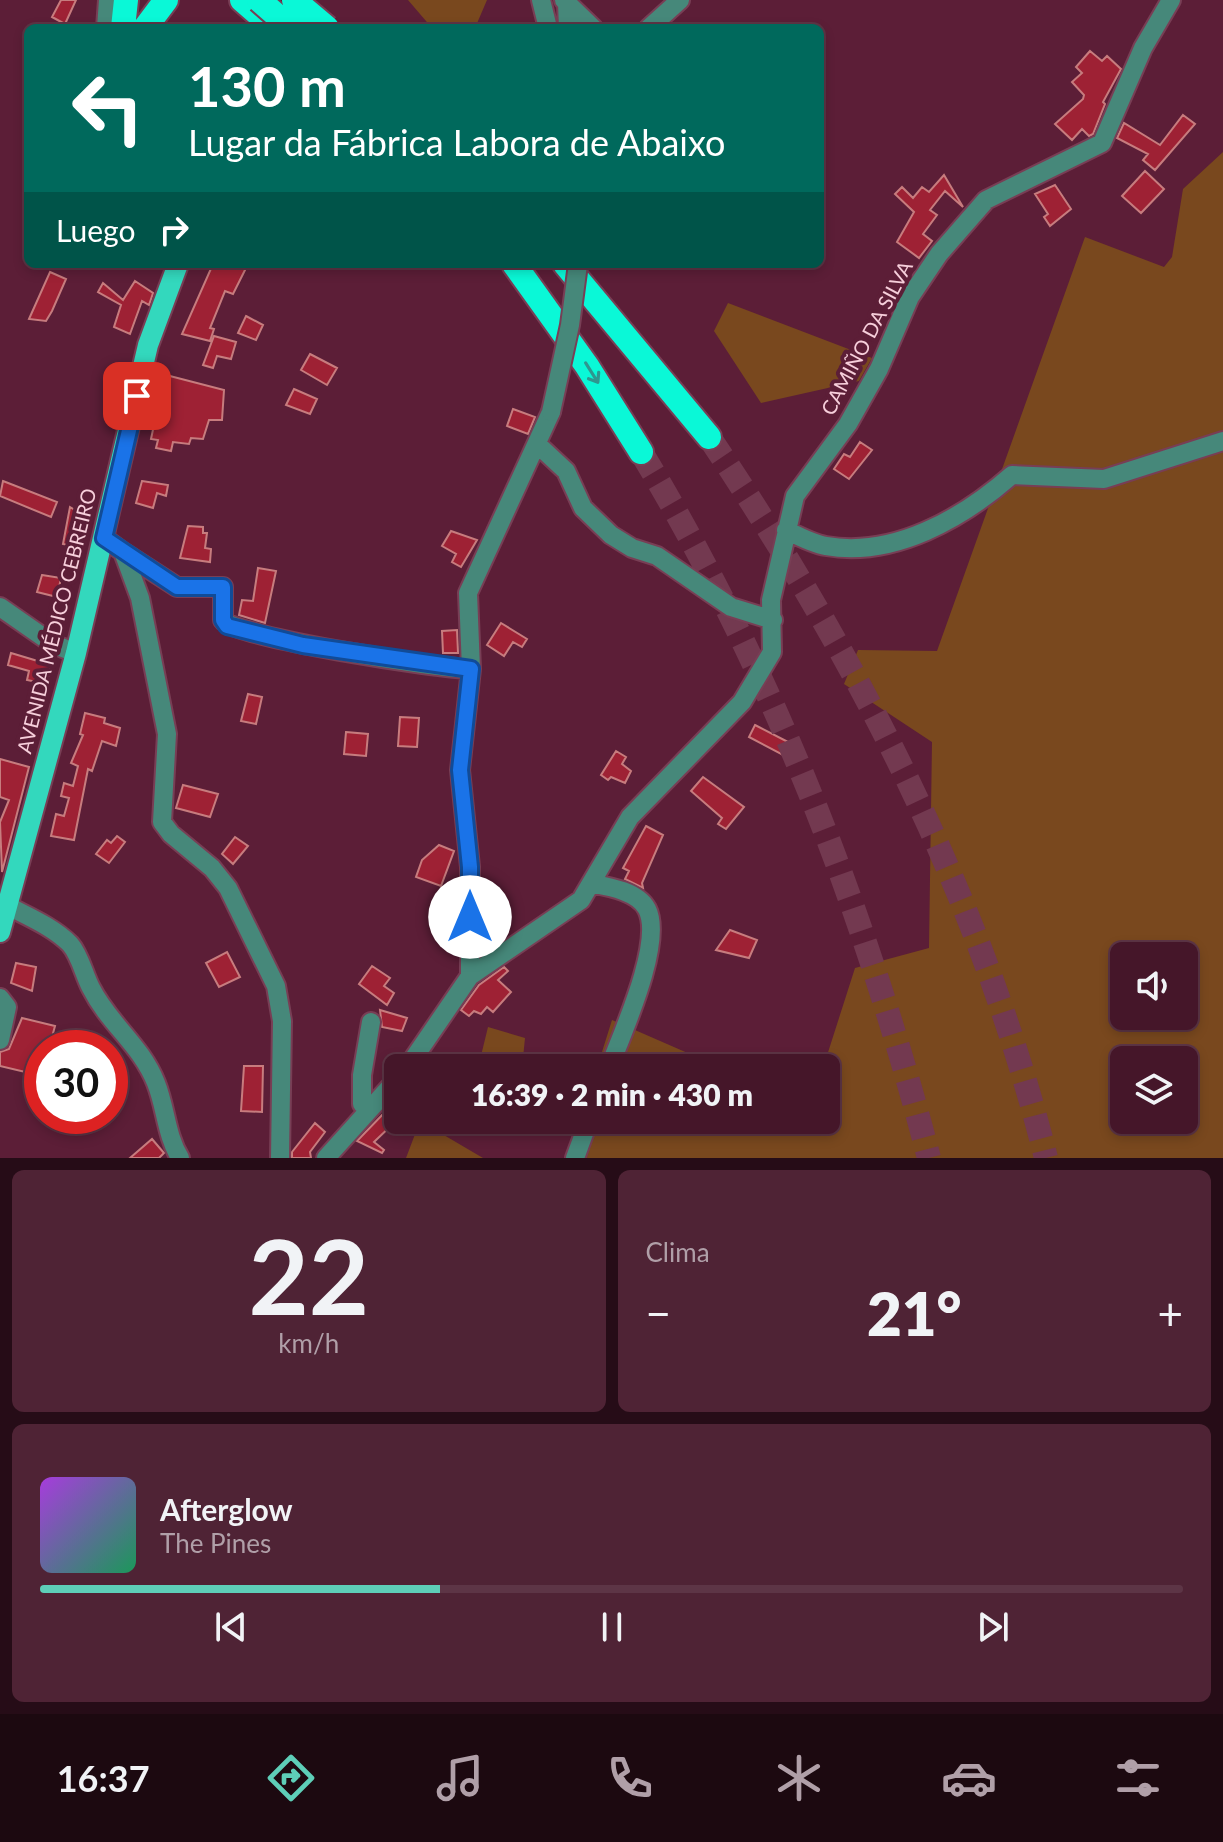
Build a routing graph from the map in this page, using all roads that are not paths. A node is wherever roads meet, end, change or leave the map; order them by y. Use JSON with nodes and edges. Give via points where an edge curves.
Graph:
{"nodes":[{"id":1,"x":108,"y":0,"type":"edge"},
{"id":2,"x":126,"y":0,"type":"edge"},
{"id":3,"x":166,"y":0,"type":"edge"},
{"id":4,"x":243,"y":0,"type":"edge"},
{"id":5,"x":259,"y":0,"type":"edge"},
{"id":6,"x":294,"y":0,"type":"edge"},
{"id":7,"x":302,"y":0,"type":"edge"},
{"id":8,"x":309,"y":0,"type":"edge"},
{"id":9,"x":316,"y":0,"type":"edge"},
{"id":10,"x":541,"y":0,"type":"edge"},
{"id":11,"x":680,"y":0,"type":"edge"},
{"id":12,"x":1171,"y":0,"type":"edge"},
{"id":13,"x":565,"y":2,"type":"edge"},
{"id":14,"x":106,"y":24,"type":"edge"},
{"id":15,"x":123,"y":24,"type":"edge"},
{"id":16,"x":148,"y":24,"type":"edge"},
{"id":17,"x":270,"y":24,"type":"edge"},
{"id":18,"x":286,"y":24,"type":"edge"},
{"id":19,"x":292,"y":24,"type":"edge"},
{"id":20,"x":305,"y":24,"type":"edge"},
{"id":21,"x":322,"y":24,"type":"edge"},
{"id":22,"x":336,"y":24,"type":"edge"},
{"id":23,"x":547,"y":24,"type":"edge"},
{"id":24,"x":568,"y":24,"type":"edge"},
{"id":25,"x":589,"y":24,"type":"edge"},
{"id":26,"x":653,"y":24,"type":"edge"},
{"id":27,"x":176,"y":268,"type":"edge"},
{"id":28,"x":187,"y":268,"type":"edge"},
{"id":29,"x":516,"y":268,"type":"edge"},
{"id":30,"x":568,"y":268,"type":"edge"},
{"id":31,"x":577,"y":268,"type":"edge"},
{"id":32,"x":144,"y":366,"type":"junction"},
{"id":33,"x":709,"y":437,"type":"tunnel mouth"},
{"id":34,"x":1223,"y":441,"type":"edge"},
{"id":35,"x":537,"y":444,"type":"junction"},
{"id":36,"x":641,"y":452,"type":"tunnel mouth"},
{"id":37,"x":786,"y":530,"type":"junction"},
{"id":38,"x":104,"y":538,"type":"junction"},
{"id":39,"x":123,"y":552,"type":"junction"},
{"id":40,"x":0,"y":607,"type":"edge"},
{"id":41,"x":773,"y":620,"type":"junction"},
{"id":42,"x":76,"y":653,"type":"junction"},
{"id":43,"x":471,"y":669,"type":"junction"},
{"id":44,"x":594,"y":884,"type":"junction"},
{"id":45,"x":8,"y":906,"type":"junction"},
{"id":46,"x":0,"y":932,"type":"edge"},
{"id":47,"x":470,"y":976,"type":"junction"},
{"id":48,"x":0,"y":998,"type":"edge"},
{"id":49,"x":371,"y":1022,"type":"dead end"},
{"id":50,"x":0,"y":1040,"type":"edge"},
{"id":51,"x":417,"y":1054,"type":"edge"},
{"id":52,"x":614,"y":1054,"type":"edge"},
{"id":53,"x":384,"y":1090,"type":"edge"},
{"id":54,"x":384,"y":1094,"type":"edge"},
{"id":55,"x":362,"y":1104,"type":"junction"},
{"id":56,"x":584,"y":1134,"type":"edge"},
{"id":57,"x":180,"y":1158,"type":"edge"},
{"id":58,"x":280,"y":1158,"type":"edge"},
{"id":59,"x":314,"y":1158,"type":"edge"},
{"id":60,"x":326,"y":1158,"type":"edge"},
{"id":61,"x":575,"y":1158,"type":"edge"}],
"edges":[{"from":1,"to":14,"type":"street"},
{"from":2,"to":15,"type":"highway"},
{"from":3,"to":16,"type":"highway"},
{"from":4,"to":17,"type":"highway"},
{"from":5,"to":18,"type":"highway","bridge":true},
{"from":6,"to":21,"type":"highway","bridge":true},
{"from":7,"to":19,"type":"main road"},
{"from":8,"to":22,"type":"highway"},
{"from":9,"to":20,"type":"main road"},
{"from":10,"to":23,"type":"street"},
{"from":11,"to":26,"type":"street"},
{"from":12,"to":37,"type":"street","name":"CAMIÑO DA SILVA","via":[[1143,48],[1102,143],[986,200],[939,254],[910,297],[848,424],[795,496]]},
{"from":13,"to":24,"type":"street"},
{"from":13,"to":25,"type":"street"},
{"from":27,"to":32,"type":"main road","name":"AVENIDA MÉDICO CEBREIRO","via":[[157,313]]},
{"from":28,"to":32,"type":"main road","name":"AVENIDA MÉDICO CEBREIRO"},
{"from":29,"to":36,"type":"highway","one_way":true},
{"from":30,"to":33,"type":"highway"},
{"from":31,"to":35,"type":"street","bridge":true,"via":[[551,412]]},
{"from":32,"to":38,"type":"main road","name":"AVENIDA MÉDICO CEBREIRO"},
{"from":34,"to":37,"type":"street","via":[[1104,479],[1012,475],[982,502],[893,543],[856,549],[824,546]]},
{"from":35,"to":41,"type":"street","via":[[566,471],[583,508],[611,535],[657,556],[731,607]]},
{"from":35,"to":43,"type":"street","via":[[468,593]]},
{"from":37,"to":41,"type":"street","name":"CAMIÑO DA SILVA","via":[[771,600]]},
{"from":38,"to":39,"type":"street"},
{"from":38,"to":42,"type":"main road","name":"AVENIDA MÉDICO CEBREIRO"},
{"from":39,"to":43,"type":"street","via":[[177,587],[223,587],[223,620],[235,629],[303,645]]},
{"from":39,"to":58,"type":"street","via":[[140,598],[167,734],[162,822],[228,888],[280,1002]]},
{"from":40,"to":42,"type":"street","via":[[53,644]]},
{"from":41,"to":44,"type":"street","name":"CAMIÑO DA SILVA","via":[[772,652],[742,702],[630,817]]},
{"from":42,"to":45,"type":"main road","name":"AVENIDA MÉDICO CEBREIRO"},
{"from":43,"to":47,"type":"street","via":[[460,770],[470,867]]},
{"from":44,"to":47,"type":"street","name":"CAMIÑO DA SILVA","via":[[559,917]]},
{"from":44,"to":52,"type":"street","via":[[636,897],[647,908],[652,927]]},
{"from":45,"to":46,"type":"main road","name":"AVENIDA MÉDICO CEBREIRO"},
{"from":45,"to":57,"type":"street","via":[[72,946],[110,1019],[141,1050]]},
{"from":47,"to":51,"type":"street","name":"CAMIÑO DA SILVA"},
{"from":48,"to":50,"type":"street","via":[[7,1007]]},
{"from":49,"to":55,"type":"street"},
{"from":53,"to":55,"type":"street"},
{"from":54,"to":60,"type":"street"},
{"from":55,"to":59,"type":"street"},
{"from":56,"to":61,"type":"street"}]}
